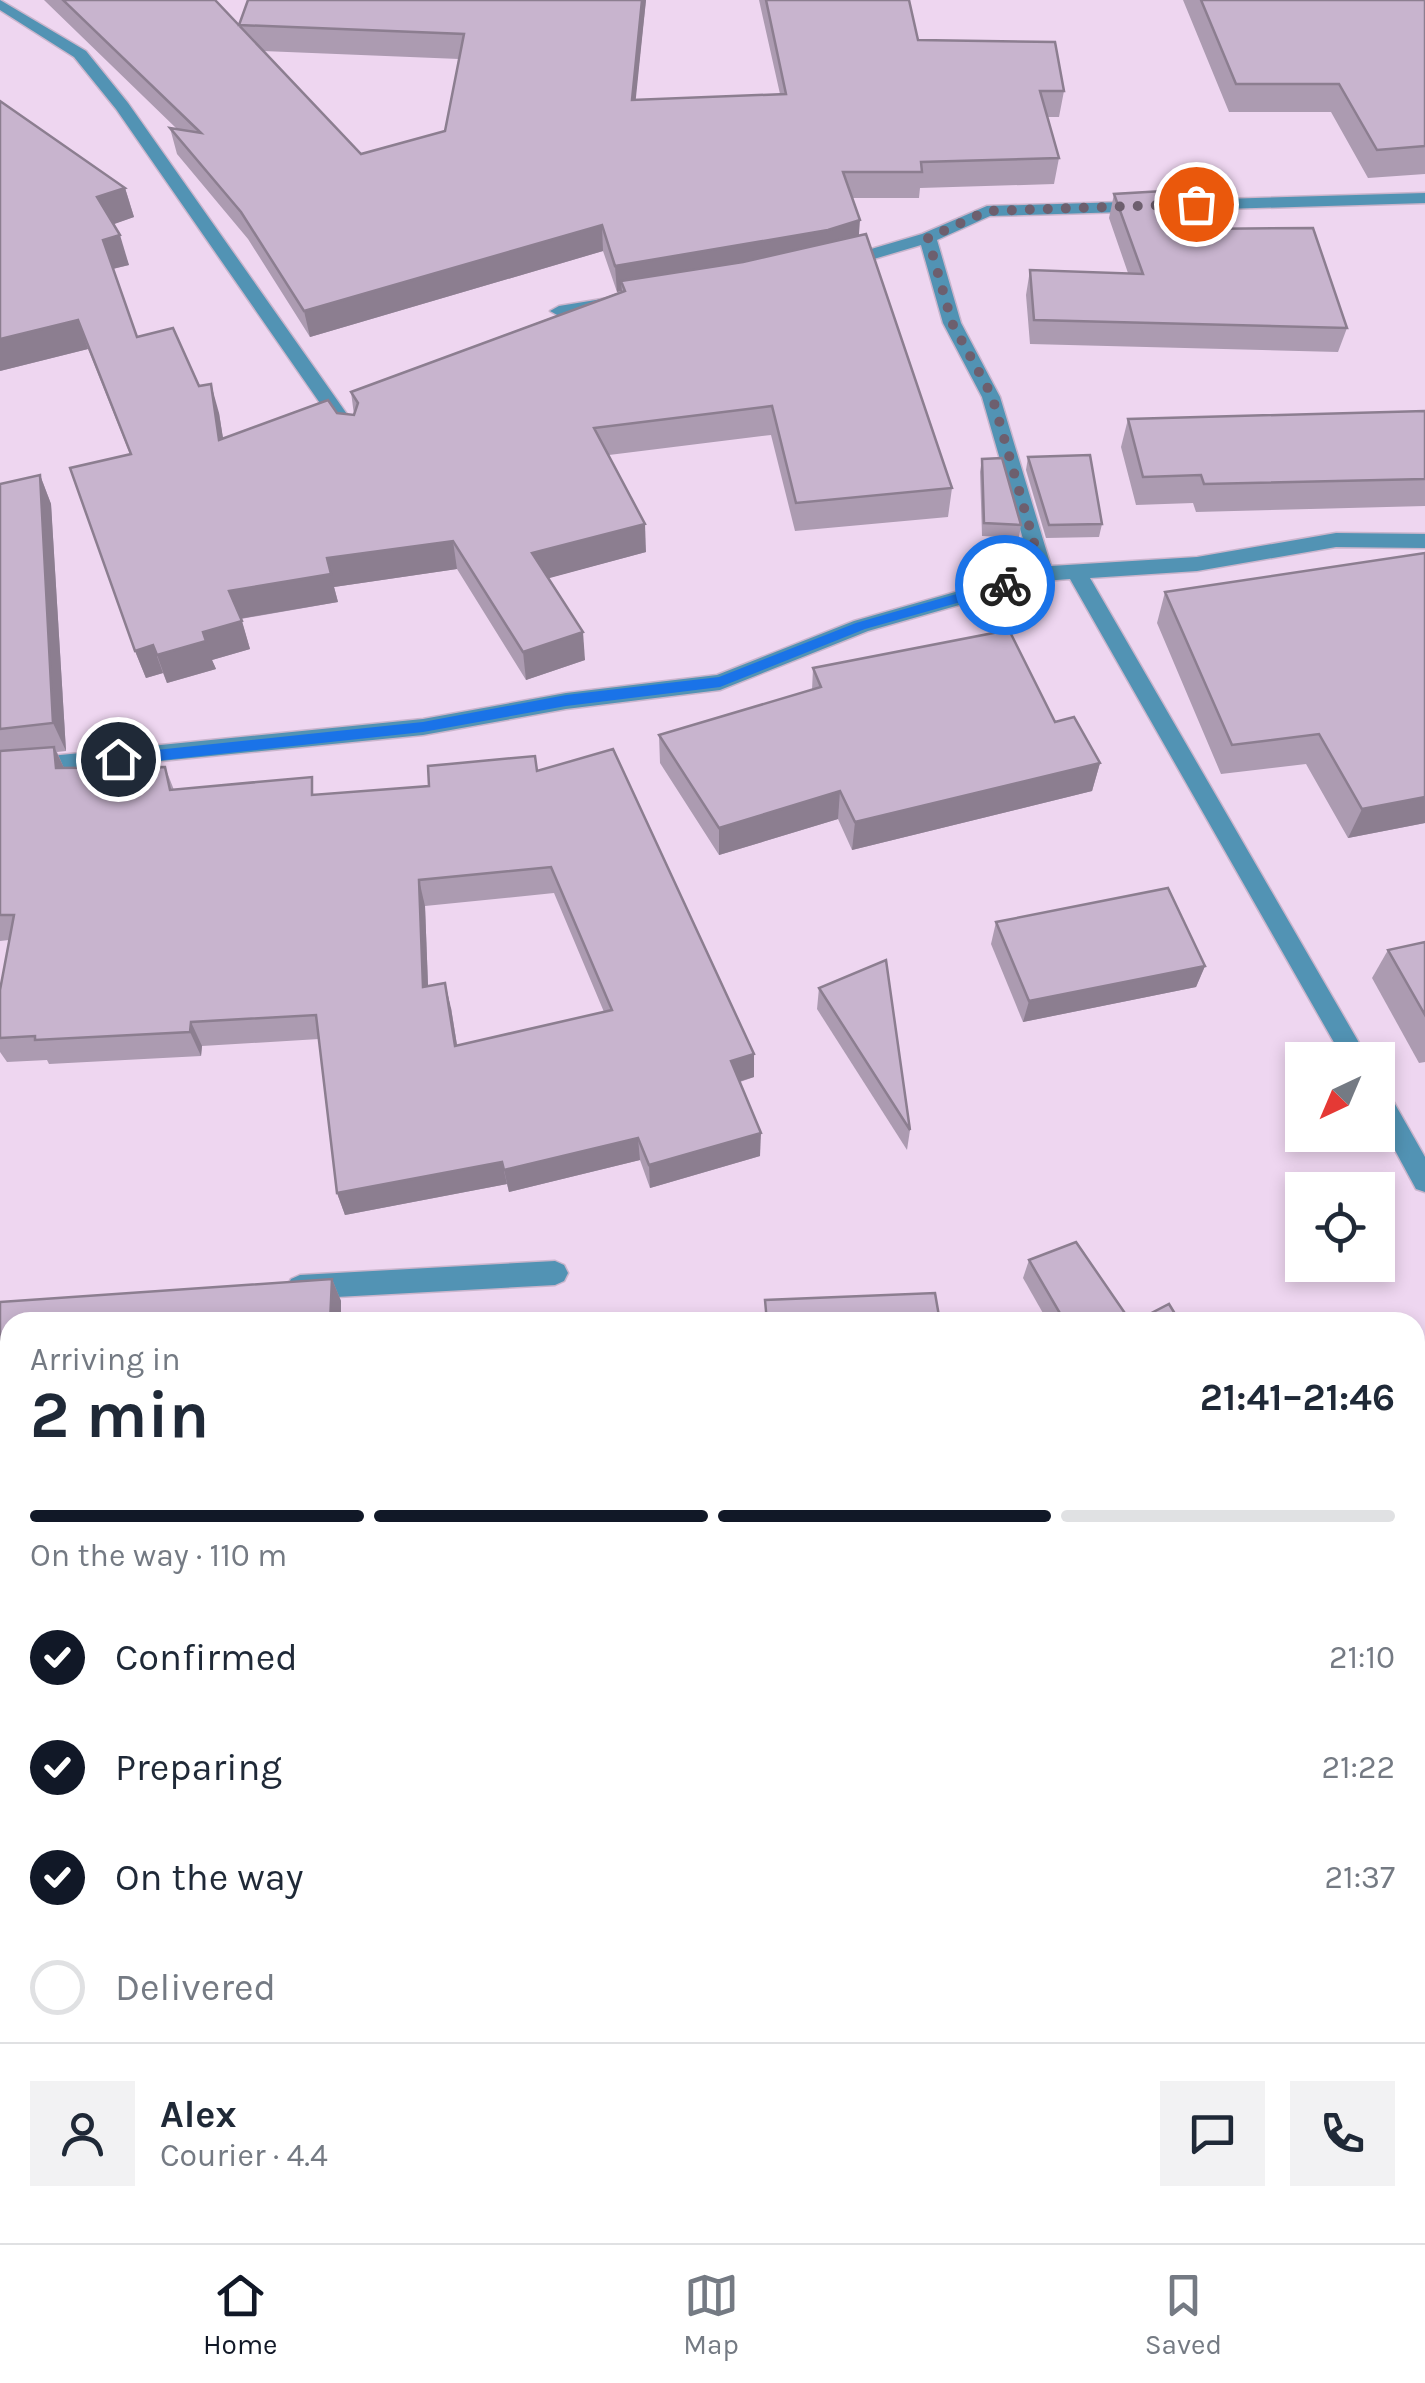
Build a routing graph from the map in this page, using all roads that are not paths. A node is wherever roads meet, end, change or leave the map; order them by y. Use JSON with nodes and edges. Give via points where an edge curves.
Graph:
{"nodes":[{"id":1,"x":0,"y":3,"type":"edge"},
{"id":2,"x":1425,"y":198,"type":"edge"},
{"id":3,"x":928,"y":238,"type":"junction"},
{"id":4,"x":814,"y":271,"type":"edge"},
{"id":5,"x":618,"y":302,"type":"edge"},
{"id":6,"x":559,"y":311,"type":"edge"},
{"id":7,"x":352,"y":436,"type":"edge"},
{"id":8,"x":1425,"y":541,"type":"edge"},
{"id":9,"x":1078,"y":573,"type":"junction"},
{"id":10,"x":1043,"y":574,"type":"junction"},
{"id":11,"x":0,"y":769,"type":"edge"},
{"id":12,"x":1347,"y":1042,"type":"edge"},
{"id":13,"x":1395,"y":1127,"type":"edge"},
{"id":14,"x":1425,"y":1181,"type":"edge"},
{"id":15,"x":554,"y":1273,"type":"dead end"},
{"id":16,"x":277,"y":1288,"type":"edge"}],
"edges":[{"from":1,"to":7,"type":"street","via":[[80,54]]},
{"from":2,"to":3,"type":"street","via":[[987,211]]},
{"from":3,"to":4,"type":"street"},
{"from":3,"to":10,"type":"street","via":[[952,323],[992,396]]},
{"from":5,"to":6,"type":"street"},
{"from":8,"to":9,"type":"street","via":[[1336,540],[1196,564]]},
{"from":9,"to":10,"type":"street"},
{"from":9,"to":12,"type":"street"},
{"from":10,"to":11,"type":"street","via":[[861,626],[720,682],[566,700],[423,727]]},
{"from":13,"to":14,"type":"street"},
{"from":15,"to":16,"type":"street"}]}
